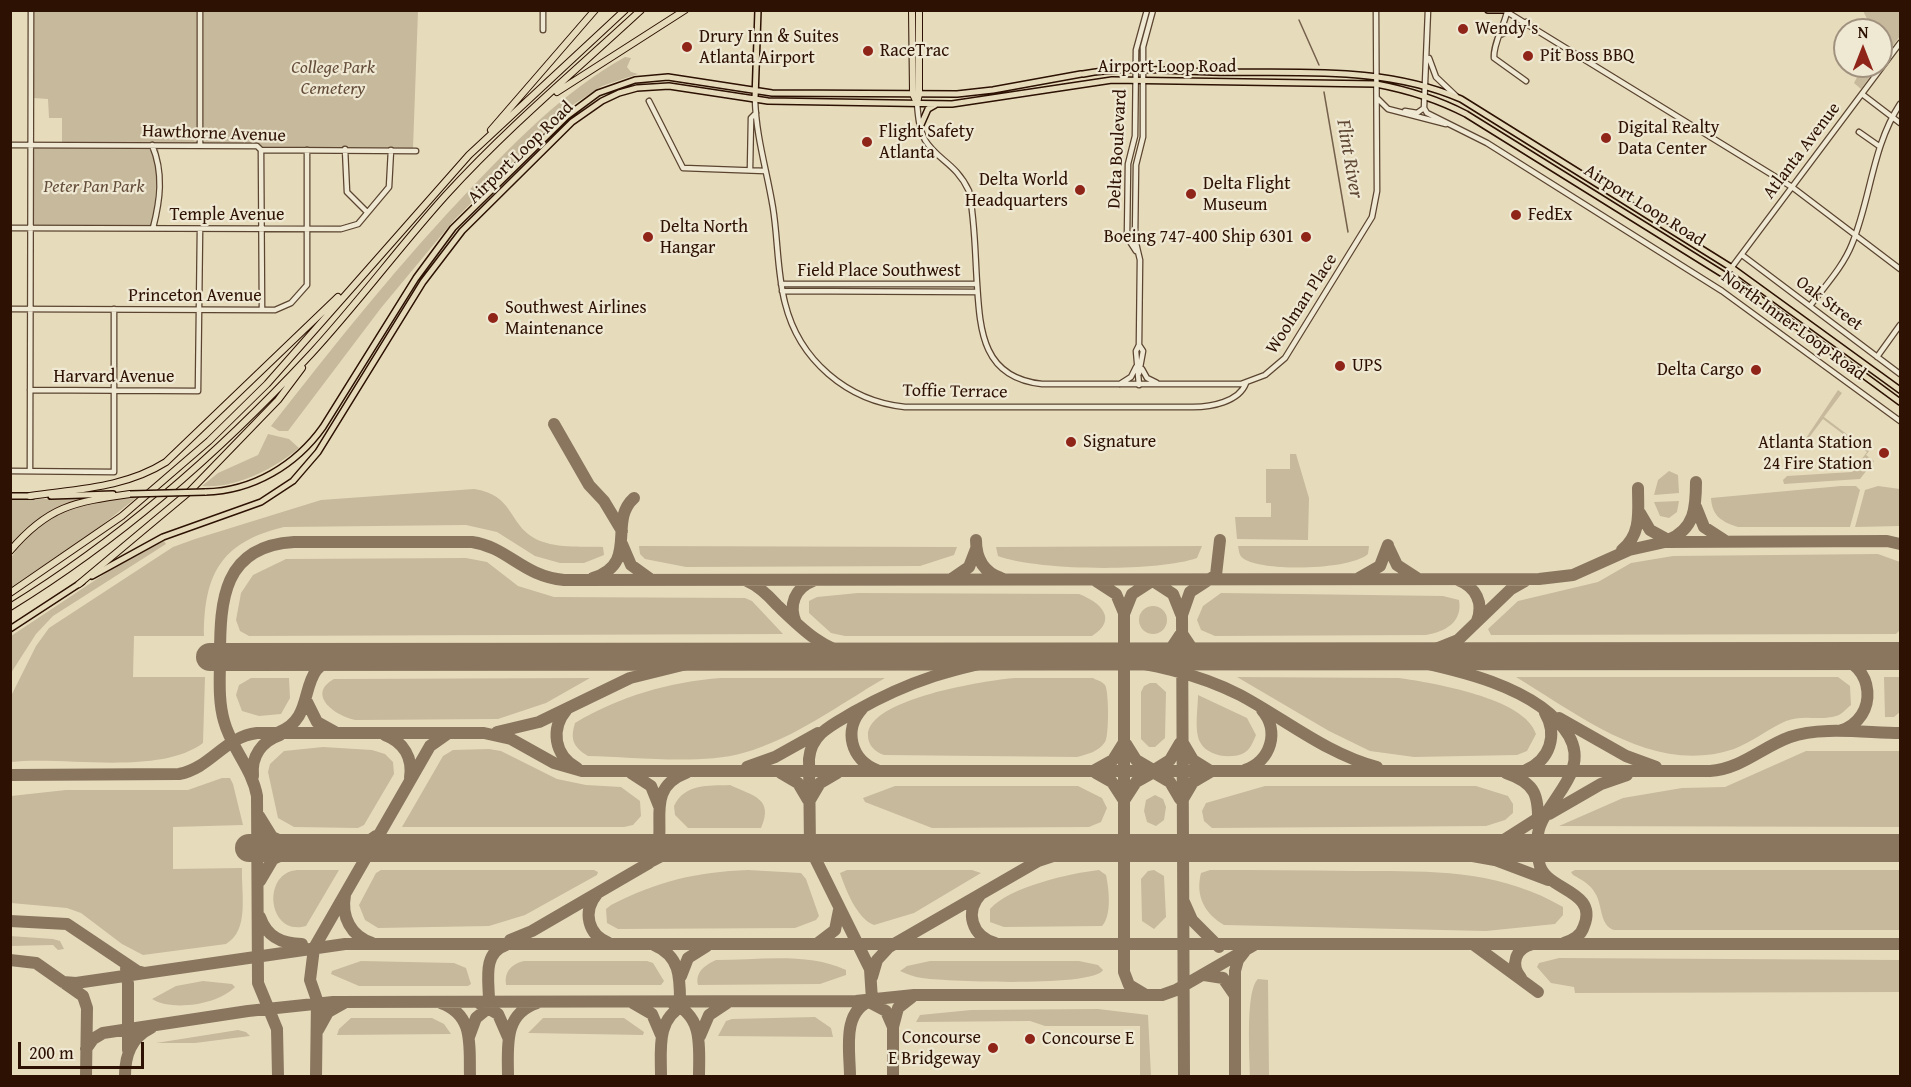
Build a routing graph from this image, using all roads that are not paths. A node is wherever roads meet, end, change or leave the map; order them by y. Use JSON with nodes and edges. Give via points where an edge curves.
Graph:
{"nodes":[{"id":1,"x":30,"y":10,"type":"edge"},
{"id":2,"x":200,"y":10,"type":"edge"},
{"id":3,"x":543,"y":10,"type":"edge"},
{"id":4,"x":595,"y":10,"type":"edge"},
{"id":5,"x":625,"y":10,"type":"edge"},
{"id":6,"x":641,"y":10,"type":"edge"},
{"id":7,"x":685,"y":10,"type":"edge"},
{"id":8,"x":758,"y":10,"type":"edge"},
{"id":9,"x":912,"y":10,"type":"edge"},
{"id":10,"x":918,"y":10,"type":"edge"},
{"id":11,"x":1147,"y":10,"type":"edge"},
{"id":12,"x":1153,"y":10,"type":"edge"},
{"id":13,"x":1376,"y":10,"type":"edge"},
{"id":14,"x":1428,"y":10,"type":"edge"},
{"id":15,"x":1488,"y":10,"type":"edge"},
{"id":16,"x":1507,"y":11,"type":"edge"},
{"id":17,"x":1526,"y":22,"type":"junction"},
{"id":18,"x":543,"y":30,"type":"dead end"},
{"id":19,"x":1502,"y":34,"type":"junction"},
{"id":20,"x":1900,"y":43,"type":"edge"},
{"id":21,"x":1427,"y":47,"type":"junction"},
{"id":22,"x":1135,"y":70,"type":"junction"},
{"id":23,"x":1143,"y":70,"type":"junction"},
{"id":24,"x":1377,"y":76,"type":"junction"},
{"id":25,"x":1135,"y":79,"type":"junction"},
{"id":26,"x":1143,"y":79,"type":"junction"},
{"id":27,"x":1526,"y":81,"type":"dead end"},
{"id":28,"x":1376,"y":84,"type":"junction"},
{"id":29,"x":1426,"y":85,"type":"junction"},
{"id":30,"x":756,"y":90,"type":"junction"},
{"id":31,"x":916,"y":94,"type":"junction"},
{"id":32,"x":1862,"y":94,"type":"junction"},
{"id":33,"x":1376,"y":95,"type":"junction"},
{"id":34,"x":1427,"y":96,"type":"junction"},
{"id":35,"x":756,"y":99,"type":"junction"},
{"id":36,"x":1461,"y":99,"type":"junction"},
{"id":37,"x":649,"y":101,"type":"dead end"},
{"id":38,"x":917,"y":103,"type":"junction"},
{"id":39,"x":939,"y":104,"type":"junction"},
{"id":40,"x":1900,"y":104,"type":"edge"},
{"id":41,"x":1424,"y":108,"type":"junction"},
{"id":42,"x":1388,"y":109,"type":"junction"},
{"id":43,"x":756,"y":112,"type":"junction"},
{"id":44,"x":1892,"y":116,"type":"junction"},
{"id":45,"x":1377,"y":123,"type":"junction"},
{"id":46,"x":1900,"y":123,"type":"edge"},
{"id":47,"x":1452,"y":125,"type":"junction"},
{"id":48,"x":920,"y":126,"type":"junction"},
{"id":49,"x":1859,"y":132,"type":"dead end"},
{"id":50,"x":484,"y":139,"type":"junction"},
{"id":51,"x":10,"y":145,"type":"edge"},
{"id":52,"x":31,"y":145,"type":"junction"},
{"id":53,"x":152,"y":146,"type":"junction"},
{"id":54,"x":200,"y":146,"type":"junction"},
{"id":55,"x":1879,"y":146,"type":"junction"},
{"id":56,"x":490,"y":148,"type":"junction"},
{"id":57,"x":345,"y":149,"type":"junction"},
{"id":58,"x":261,"y":150,"type":"junction"},
{"id":59,"x":307,"y":150,"type":"junction"},
{"id":60,"x":391,"y":150,"type":"junction"},
{"id":61,"x":416,"y":151,"type":"dead end"},
{"id":62,"x":750,"y":170,"type":"junction"},
{"id":63,"x":765,"y":171,"type":"junction"},
{"id":64,"x":1792,"y":188,"type":"junction"},
{"id":65,"x":367,"y":212,"type":"junction"},
{"id":66,"x":10,"y":228,"type":"edge"},
{"id":67,"x":31,"y":228,"type":"junction"},
{"id":68,"x":153,"y":228,"type":"junction"},
{"id":69,"x":200,"y":229,"type":"junction"},
{"id":70,"x":262,"y":229,"type":"junction"},
{"id":71,"x":308,"y":229,"type":"junction"},
{"id":72,"x":1856,"y":235,"type":"junction"},
{"id":73,"x":1137,"y":252,"type":"junction"},
{"id":74,"x":1742,"y":255,"type":"junction"},
{"id":75,"x":1732,"y":268,"type":"junction"},
{"id":76,"x":1900,"y":269,"type":"edge"},
{"id":77,"x":1726,"y":275,"type":"junction"},
{"id":78,"x":781,"y":284,"type":"junction"},
{"id":79,"x":977,"y":284,"type":"junction"},
{"id":80,"x":829,"y":285,"type":"junction"},
{"id":81,"x":865,"y":285,"type":"junction"},
{"id":82,"x":911,"y":285,"type":"junction"},
{"id":83,"x":346,"y":291,"type":"junction"},
{"id":84,"x":782,"y":291,"type":"junction"},
{"id":85,"x":828,"y":291,"type":"junction"},
{"id":86,"x":865,"y":291,"type":"junction"},
{"id":87,"x":911,"y":292,"type":"junction"},
{"id":88,"x":977,"y":292,"type":"junction"},
{"id":89,"x":1810,"y":306,"type":"junction"},
{"id":90,"x":10,"y":309,"type":"edge"},
{"id":91,"x":30,"y":309,"type":"junction"},
{"id":92,"x":114,"y":309,"type":"junction"},
{"id":93,"x":199,"y":310,"type":"junction"},
{"id":94,"x":262,"y":310,"type":"junction"},
{"id":95,"x":1900,"y":326,"type":"edge"},
{"id":96,"x":313,"y":352,"type":"junction"},
{"id":97,"x":1877,"y":357,"type":"junction"},
{"id":98,"x":1139,"y":369,"type":"junction"},
{"id":99,"x":1900,"y":374,"type":"edge"},
{"id":100,"x":1246,"y":383,"type":"junction"},
{"id":101,"x":1119,"y":384,"type":"junction"},
{"id":102,"x":1139,"y":385,"type":"junction"},
{"id":103,"x":1159,"y":385,"type":"junction"},
{"id":104,"x":30,"y":390,"type":"junction"},
{"id":105,"x":1900,"y":390,"type":"edge"},
{"id":106,"x":114,"y":391,"type":"junction"},
{"id":107,"x":1900,"y":402,"type":"edge"},
{"id":108,"x":1900,"y":421,"type":"edge"},
{"id":109,"x":10,"y":471,"type":"edge"},
{"id":110,"x":30,"y":471,"type":"junction"},
{"id":111,"x":130,"y":494,"type":"junction"},
{"id":112,"x":10,"y":496,"type":"edge"},
{"id":113,"x":30,"y":496,"type":"junction"},
{"id":114,"x":10,"y":551,"type":"edge"},
{"id":115,"x":79,"y":584,"type":"junction"},
{"id":116,"x":10,"y":593,"type":"edge"},
{"id":117,"x":10,"y":608,"type":"edge"},
{"id":118,"x":10,"y":629,"type":"edge"}],
"edges":[{"from":1,"to":52,"type":"street"},
{"from":2,"to":54,"type":"street"},
{"from":3,"to":18,"type":"street"},
{"from":4,"to":50,"type":"highway"},
{"from":5,"to":50,"type":"highway"},
{"from":6,"to":56,"type":"highway"},
{"from":7,"to":56,"type":"highway","via":[[563,87],[503,142]]},
{"from":8,"to":30,"type":"main road","name":"Toffie Terrace"},
{"from":9,"to":31,"type":"highway"},
{"from":10,"to":31,"type":"highway"},
{"from":11,"to":22,"type":"street","name":"Delta Boulevard"},
{"from":12,"to":23,"type":"street","name":"Delta Boulevard","via":[[1143,47]]},
{"from":13,"to":24,"type":"street","name":"Woolman Place"},
{"from":14,"to":21,"type":"street"},
{"from":15,"to":16,"type":"main road"},
{"from":16,"to":17,"type":"street"},
{"from":16,"to":19,"type":"street"},
{"from":17,"to":19,"type":"street"},
{"from":17,"to":64,"type":"street"},
{"from":19,"to":27,"type":"street","via":[[1494,58]]},
{"from":20,"to":32,"type":"street","name":"Atlanta Avenue"},
{"from":21,"to":29,"type":"street"},
{"from":21,"to":36,"type":"street","name":"Airport Loop Road","via":[[1436,77]]},
{"from":22,"to":23,"type":"main road","name":"Airport Loop Road"},
{"from":22,"to":25,"type":"street","name":"Delta Boulevard"},
{"from":22,"to":31,"type":"main road","name":"Airport Loop Road","via":[[1082,74],[978,92]]},
{"from":23,"to":24,"type":"main road","name":"Airport Loop Road"},
{"from":23,"to":26,"type":"street","name":"Delta Boulevard"},
{"from":24,"to":28,"type":"street","name":"Woolman Place"},
{"from":24,"to":29,"type":"main road","name":"Airport Loop Road"},
{"from":25,"to":26,"type":"main road","name":"Airport Loop Road"},
{"from":25,"to":39,"type":"main road","name":"Airport Loop Road","via":[[1090,82],[973,103]]},
{"from":25,"to":73,"type":"street","name":"Delta Boulevard","via":[[1127,237]]},
{"from":26,"to":28,"type":"main road","name":"Airport Loop Road"},
{"from":26,"to":73,"type":"street","name":"Delta Boulevard","via":[[1143,137],[1136,165]]},
{"from":28,"to":33,"type":"street","name":"Woolman Place"},
{"from":28,"to":34,"type":"main road","name":"Airport Loop Road"},
{"from":29,"to":34,"type":"street"},
{"from":29,"to":36,"type":"main road","name":"Airport Loop Road"},
{"from":30,"to":31,"type":"main road","name":"Airport Loop Road"},
{"from":30,"to":35,"type":"main road","name":"Toffie Terrace"},
{"from":30,"to":111,"type":"main road","name":"Airport Loop Road","bridge":true,"via":[[680,78],[654,78],[598,93],[567,116],[453,228],[306,448],[269,476],[237,487]]},
{"from":31,"to":38,"type":"highway"},
{"from":32,"to":44,"type":"street"},
{"from":32,"to":64,"type":"street","name":"Atlanta Avenue"},
{"from":33,"to":42,"type":"street"},
{"from":33,"to":45,"type":"street","name":"Woolman Place"},
{"from":34,"to":41,"type":"street"},
{"from":34,"to":77,"type":"main road","name":"Airport Loop Road","via":[[1466,114]]},
{"from":35,"to":38,"type":"main road","name":"Airport Loop Road"},
{"from":35,"to":43,"type":"street","name":"Toffie Terrace"},
{"from":35,"to":115,"type":"main road","name":"Airport Loop Road","via":[[669,86],[637,88],[602,100],[572,122],[451,244],[423,282],[318,452],[293,481],[261,502],[150,543]]},
{"from":36,"to":75,"type":"main road","name":"Airport Loop Road"},
{"from":37,"to":62,"type":"street","via":[[683,168]]},
{"from":38,"to":39,"type":"main road","name":"Airport Loop Road"},
{"from":38,"to":48,"type":"street"},
{"from":39,"to":48,"type":"main road","via":[[928,109]]},
{"from":40,"to":44,"type":"street"},
{"from":41,"to":42,"type":"street","via":[[1417,113]]},
{"from":41,"to":47,"type":"street","name":"North Inner Loop Road"},
{"from":42,"to":45,"type":"street"},
{"from":42,"to":47,"type":"street","name":"North Inner Loop Road"},
{"from":43,"to":62,"type":"street","via":[[751,118]]},
{"from":43,"to":63,"type":"street","name":"Toffie Terrace"},
{"from":44,"to":46,"type":"street"},
{"from":44,"to":55,"type":"street"},
{"from":45,"to":100,"type":"street","name":"Woolman Place","via":[[1377,196],[1368,226],[1285,358],[1265,375]]},
{"from":47,"to":108,"type":"street","name":"North Inner Loop Road","via":[[1487,143],[1740,303]]},
{"from":48,"to":79,"type":"street","name":"Woolman Place","via":[[930,146],[963,178],[971,204]]},
{"from":49,"to":55,"type":"street"},
{"from":50,"to":83,"type":"highway"},
{"from":51,"to":52,"type":"street","name":"Hawthorne Avenue"},
{"from":52,"to":53,"type":"street","name":"Hawthorne Avenue"},
{"from":52,"to":67,"type":"street"},
{"from":53,"to":54,"type":"street","name":"Hawthorne Avenue"},
{"from":53,"to":68,"type":"street","via":[[160,189]]},
{"from":54,"to":58,"type":"street","name":"Hawthorne Avenue","via":[[257,146]]},
{"from":55,"to":72,"type":"street"},
{"from":56,"to":96,"type":"highway"},
{"from":57,"to":59,"type":"street","name":"Hawthorne Avenue"},
{"from":57,"to":60,"type":"street","name":"Hawthorne Avenue"},
{"from":57,"to":65,"type":"street","via":[[347,192]]},
{"from":58,"to":59,"type":"street","name":"Hawthorne Avenue"},
{"from":58,"to":70,"type":"street"},
{"from":59,"to":71,"type":"street","name":"Princeton Avenue"},
{"from":60,"to":61,"type":"street","name":"Hawthorne Avenue"},
{"from":60,"to":65,"type":"street","name":"Temple Avenue","via":[[389,186]]},
{"from":62,"to":63,"type":"street"},
{"from":63,"to":78,"type":"street","name":"Toffie Terrace"},
{"from":64,"to":72,"type":"street"},
{"from":64,"to":74,"type":"street","name":"Atlanta Avenue"},
{"from":65,"to":71,"type":"street","name":"Temple Avenue","via":[[358,224],[348,227]]},
{"from":66,"to":67,"type":"street","name":"Temple Avenue"},
{"from":67,"to":68,"type":"street","name":"Temple Avenue"},
{"from":67,"to":91,"type":"street"},
{"from":68,"to":69,"type":"street","name":"Temple Avenue"},
{"from":69,"to":70,"type":"street","name":"Temple Avenue"},
{"from":69,"to":93,"type":"street"},
{"from":70,"to":71,"type":"street","name":"Temple Avenue"},
{"from":70,"to":94,"type":"street"},
{"from":71,"to":94,"type":"street","name":"Princeton Avenue","via":[[307,285],[285,307]]},
{"from":72,"to":76,"type":"street"},
{"from":72,"to":89,"type":"street","via":[[1845,259]]},
{"from":73,"to":98,"type":"street","name":"Delta Boulevard","via":[[1139,345],[1143,351]]},
{"from":74,"to":75,"type":"street","name":"Atlanta Avenue"},
{"from":74,"to":89,"type":"street","name":"Oak Street"},
{"from":75,"to":77,"type":"street","name":"Atlanta Avenue"},
{"from":75,"to":105,"type":"main road","name":"Airport Loop Road"},
{"from":77,"to":107,"type":"main road","name":"Airport Loop Road"},
{"from":78,"to":80,"type":"street","name":"Field Place Southwest"},
{"from":78,"to":84,"type":"street","name":"Toffie Terrace"},
{"from":79,"to":82,"type":"street","name":"Field Place Southwest"},
{"from":79,"to":88,"type":"street","name":"Woolman Place"},
{"from":80,"to":81,"type":"street","name":"Field Place Southwest"},
{"from":80,"to":85,"type":"street"},
{"from":81,"to":82,"type":"street","name":"Field Place Southwest"},
{"from":81,"to":86,"type":"street"},
{"from":82,"to":87,"type":"street"},
{"from":83,"to":113,"type":"highway","via":[[166,462],[119,483]]},
{"from":83,"to":116,"type":"highway","via":[[267,384],[192,457],[122,516]]},
{"from":84,"to":85,"type":"street","name":"Field Place Southwest"},
{"from":84,"to":100,"type":"street","name":"Toffie Terrace","via":[[792,323],[821,367],[852,392],[893,406],[1200,407],[1229,399]]},
{"from":85,"to":86,"type":"street","name":"Field Place Southwest"},
{"from":86,"to":87,"type":"street","name":"Field Place Southwest"},
{"from":87,"to":88,"type":"street","name":"Field Place Southwest"},
{"from":88,"to":101,"type":"street","name":"Woolman Place","via":[[982,338],[990,356],[1005,370],[1033,383]]},
{"from":89,"to":97,"type":"street","name":"Oak Street"},
{"from":90,"to":91,"type":"street","name":"Princeton Avenue"},
{"from":91,"to":92,"type":"street","name":"Princeton Avenue"},
{"from":91,"to":104,"type":"street"},
{"from":92,"to":93,"type":"street","name":"Princeton Avenue"},
{"from":92,"to":106,"type":"street"},
{"from":93,"to":94,"type":"street","name":"Princeton Avenue"},
{"from":93,"to":106,"type":"street","name":"Harvard Avenue","via":[[198,391]]},
{"from":95,"to":97,"type":"street"},
{"from":96,"to":115,"type":"highway","via":[[278,400],[189,492]]},
{"from":96,"to":117,"type":"highway","via":[[168,494],[74,567]]},
{"from":97,"to":99,"type":"street","name":"Oak Street"},
{"from":98,"to":101,"type":"street"},
{"from":98,"to":102,"type":"street","name":"Delta Boulevard"},
{"from":98,"to":103,"type":"street"},
{"from":100,"to":103,"type":"street","name":"Woolman Place"},
{"from":101,"to":102,"type":"street","name":"Woolman Place"},
{"from":102,"to":103,"type":"street","name":"Woolman Place"},
{"from":104,"to":106,"type":"street","name":"Harvard Avenue"},
{"from":104,"to":110,"type":"street"},
{"from":106,"to":110,"type":"street","via":[[114,472]]},
{"from":109,"to":110,"type":"street"},
{"from":111,"to":113,"type":"main road","name":"Airport Loop Road"},
{"from":111,"to":114,"type":"highway","via":[[58,509],[43,517]]},
{"from":112,"to":113,"type":"main road","name":"Airport Loop Road"},
{"from":115,"to":118,"type":"main road","name":"Airport Loop Road"}]}
